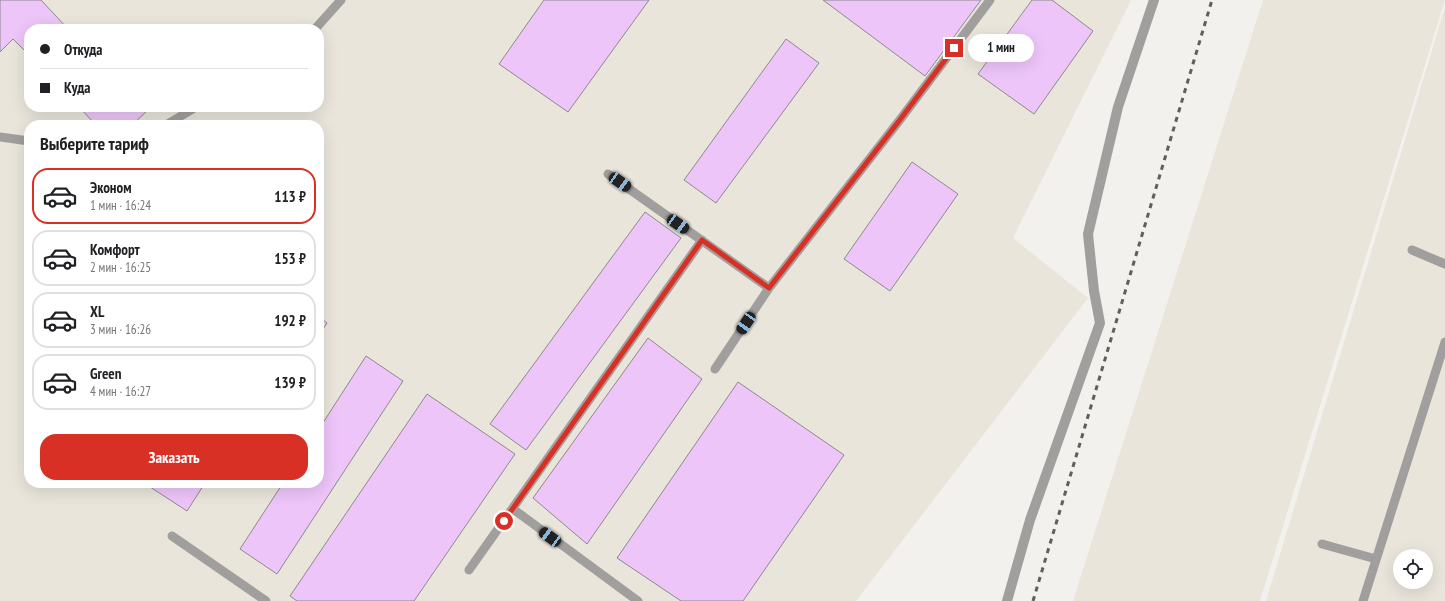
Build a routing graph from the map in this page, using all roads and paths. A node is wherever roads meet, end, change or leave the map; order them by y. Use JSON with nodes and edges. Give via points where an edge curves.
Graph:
{"nodes":[{"id":1,"x":341,"y":0,"type":"edge"},
{"id":2,"x":990,"y":0,"type":"edge"},
{"id":3,"x":1154,"y":0,"type":"edge"},
{"id":4,"x":319,"y":24,"type":"edge"},
{"id":5,"x":188,"y":112,"type":"edge"},
{"id":6,"x":174,"y":120,"type":"edge"},
{"id":7,"x":0,"y":137,"type":"edge"},
{"id":8,"x":24,"y":141,"type":"edge"},
{"id":9,"x":608,"y":174,"type":"dead end"},
{"id":10,"x":702,"y":240,"type":"junction"},
{"id":11,"x":1412,"y":250,"type":"dead end"},
{"id":12,"x":1445,"y":264,"type":"edge"},
{"id":13,"x":769,"y":288,"type":"junction"},
{"id":14,"x":1445,"y":342,"type":"edge"},
{"id":15,"x":715,"y":369,"type":"dead end"},
{"id":16,"x":512,"y":509,"type":"junction"},
{"id":17,"x":172,"y":536,"type":"dead end"},
{"id":18,"x":1322,"y":544,"type":"dead end"},
{"id":19,"x":1376,"y":559,"type":"junction"},
{"id":20,"x":469,"y":570,"type":"dead end"},
{"id":21,"x":266,"y":601,"type":"edge"},
{"id":22,"x":638,"y":601,"type":"edge"},
{"id":23,"x":1007,"y":601,"type":"edge"},
{"id":24,"x":1363,"y":601,"type":"edge"}],
"edges":[{"from":1,"to":4,"type":"lane"},
{"from":2,"to":13,"type":"lane"},
{"from":3,"to":23,"type":"street","via":[[1118,107],[1088,234],[1100,323],[1030,520]]},
{"from":5,"to":6,"type":"lane"},
{"from":7,"to":8,"type":"lane"},
{"from":9,"to":10,"type":"lane"},
{"from":10,"to":13,"type":"lane"},
{"from":10,"to":16,"type":"lane"},
{"from":11,"to":12,"type":"lane"},
{"from":13,"to":15,"type":"lane"},
{"from":14,"to":19,"type":"lane"},
{"from":16,"to":20,"type":"lane"},
{"from":16,"to":22,"type":"lane"},
{"from":17,"to":21,"type":"lane"},
{"from":18,"to":19,"type":"lane"},
{"from":19,"to":24,"type":"lane"}]}
